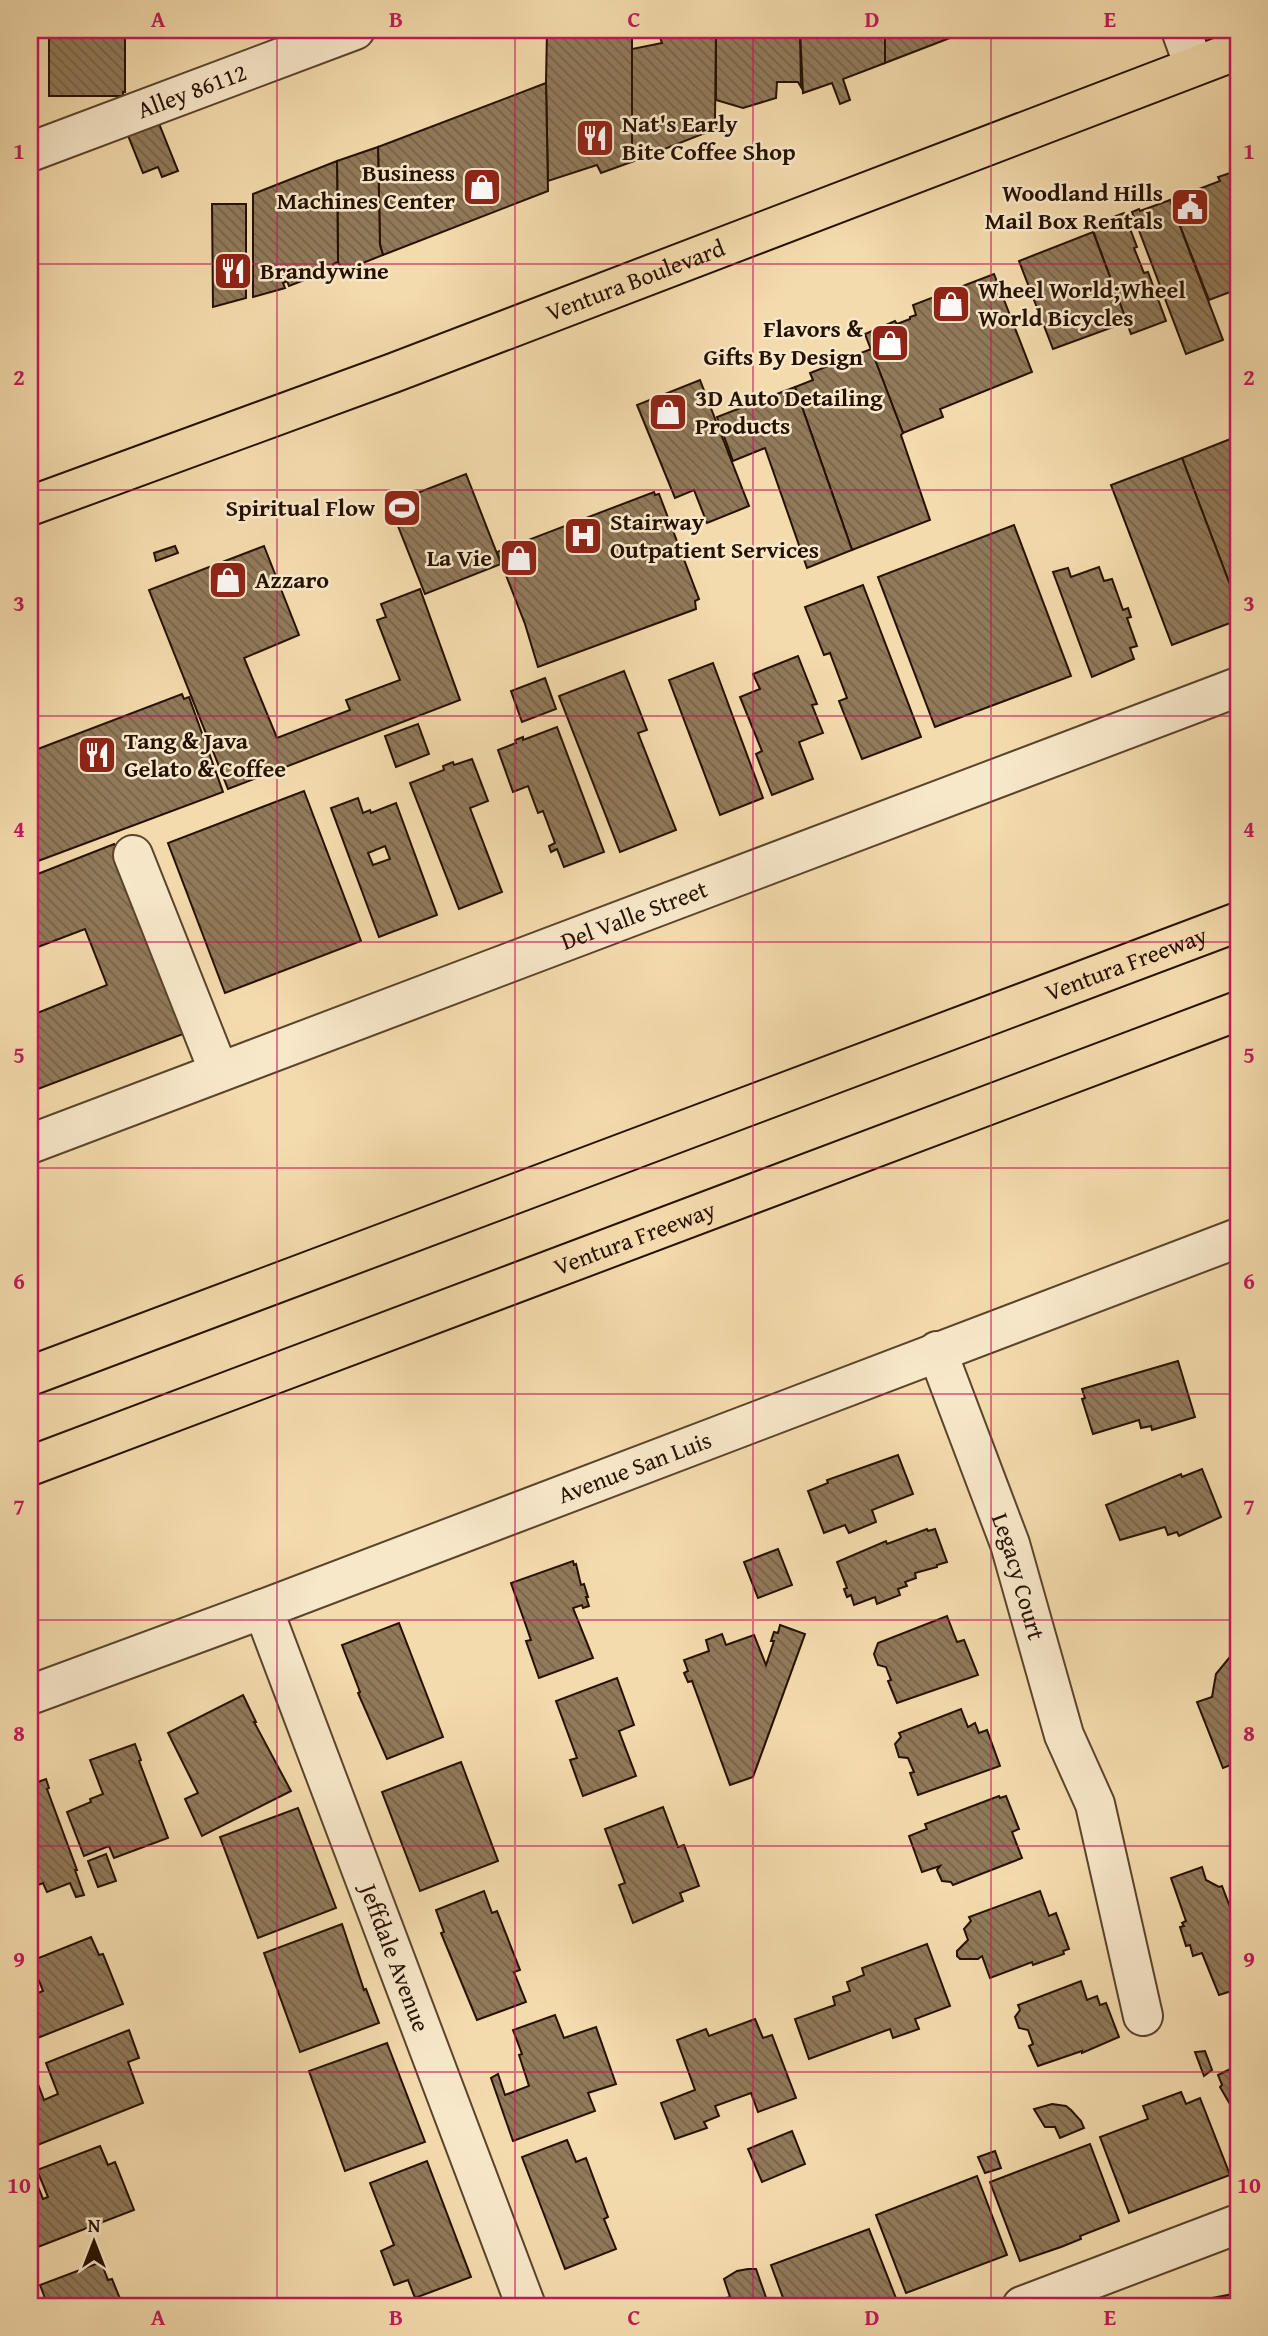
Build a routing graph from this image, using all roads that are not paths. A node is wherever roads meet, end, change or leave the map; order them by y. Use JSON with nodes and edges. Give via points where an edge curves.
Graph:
{"nodes":[{"id":1,"x":355,"y":30,"type":"edge"},
{"id":2,"x":1181,"y":30,"type":"edge"},
{"id":3,"x":1238,"y":50,"type":"edge"},
{"id":4,"x":1194,"y":66,"type":"junction"},
{"id":5,"x":30,"y":152,"type":"edge"},
{"id":6,"x":30,"y":506,"type":"edge"},
{"id":7,"x":1238,"y":687,"type":"edge"},
{"id":8,"x":133,"y":855,"type":"dead end"},
{"id":9,"x":1238,"y":922,"type":"edge"},
{"id":10,"x":1238,"y":1011,"type":"edge"},
{"id":11,"x":219,"y":1072,"type":"junction"},
{"id":12,"x":30,"y":1144,"type":"edge"},
{"id":13,"x":1238,"y":1238,"type":"edge"},
{"id":14,"x":937,"y":1351,"type":"junction"},
{"id":15,"x":30,"y":1377,"type":"edge"},
{"id":16,"x":30,"y":1466,"type":"edge"},
{"id":17,"x":263,"y":1609,"type":"junction"},
{"id":18,"x":30,"y":1695,"type":"edge"},
{"id":19,"x":1143,"y":2016,"type":"dead end"},
{"id":20,"x":1238,"y":2224,"type":"edge"},
{"id":21,"x":526,"y":2306,"type":"edge"},
{"id":22,"x":1022,"y":2306,"type":"edge"}],
"edges":[{"from":1,"to":5,"type":"street","name":"Alley 86112"},
{"from":2,"to":4,"type":"street"},
{"from":3,"to":4,"type":"main road","name":"Ventura Boulevard"},
{"from":4,"to":6,"type":"main road","name":"Ventura Boulevard","via":[[393,373]]},
{"from":7,"to":11,"type":"street","name":"Del Valle Street"},
{"from":8,"to":11,"type":"street"},
{"from":9,"to":15,"type":"main road","name":"Ventura Freeway"},
{"from":10,"to":16,"type":"main road","name":"Ventura Freeway"},
{"from":11,"to":12,"type":"street","name":"Del Valle Street"},
{"from":13,"to":14,"type":"street","name":"Avenue San Luis"},
{"from":14,"to":17,"type":"street","name":"Avenue San Luis"},
{"from":14,"to":19,"type":"street","name":"Legacy Court","via":[[1010,1544],[1064,1735],[1095,1804]]},
{"from":17,"to":18,"type":"street","name":"Avenue San Luis"},
{"from":17,"to":21,"type":"street","name":"Jeffdale Avenue"},
{"from":20,"to":22,"type":"street"}]}
